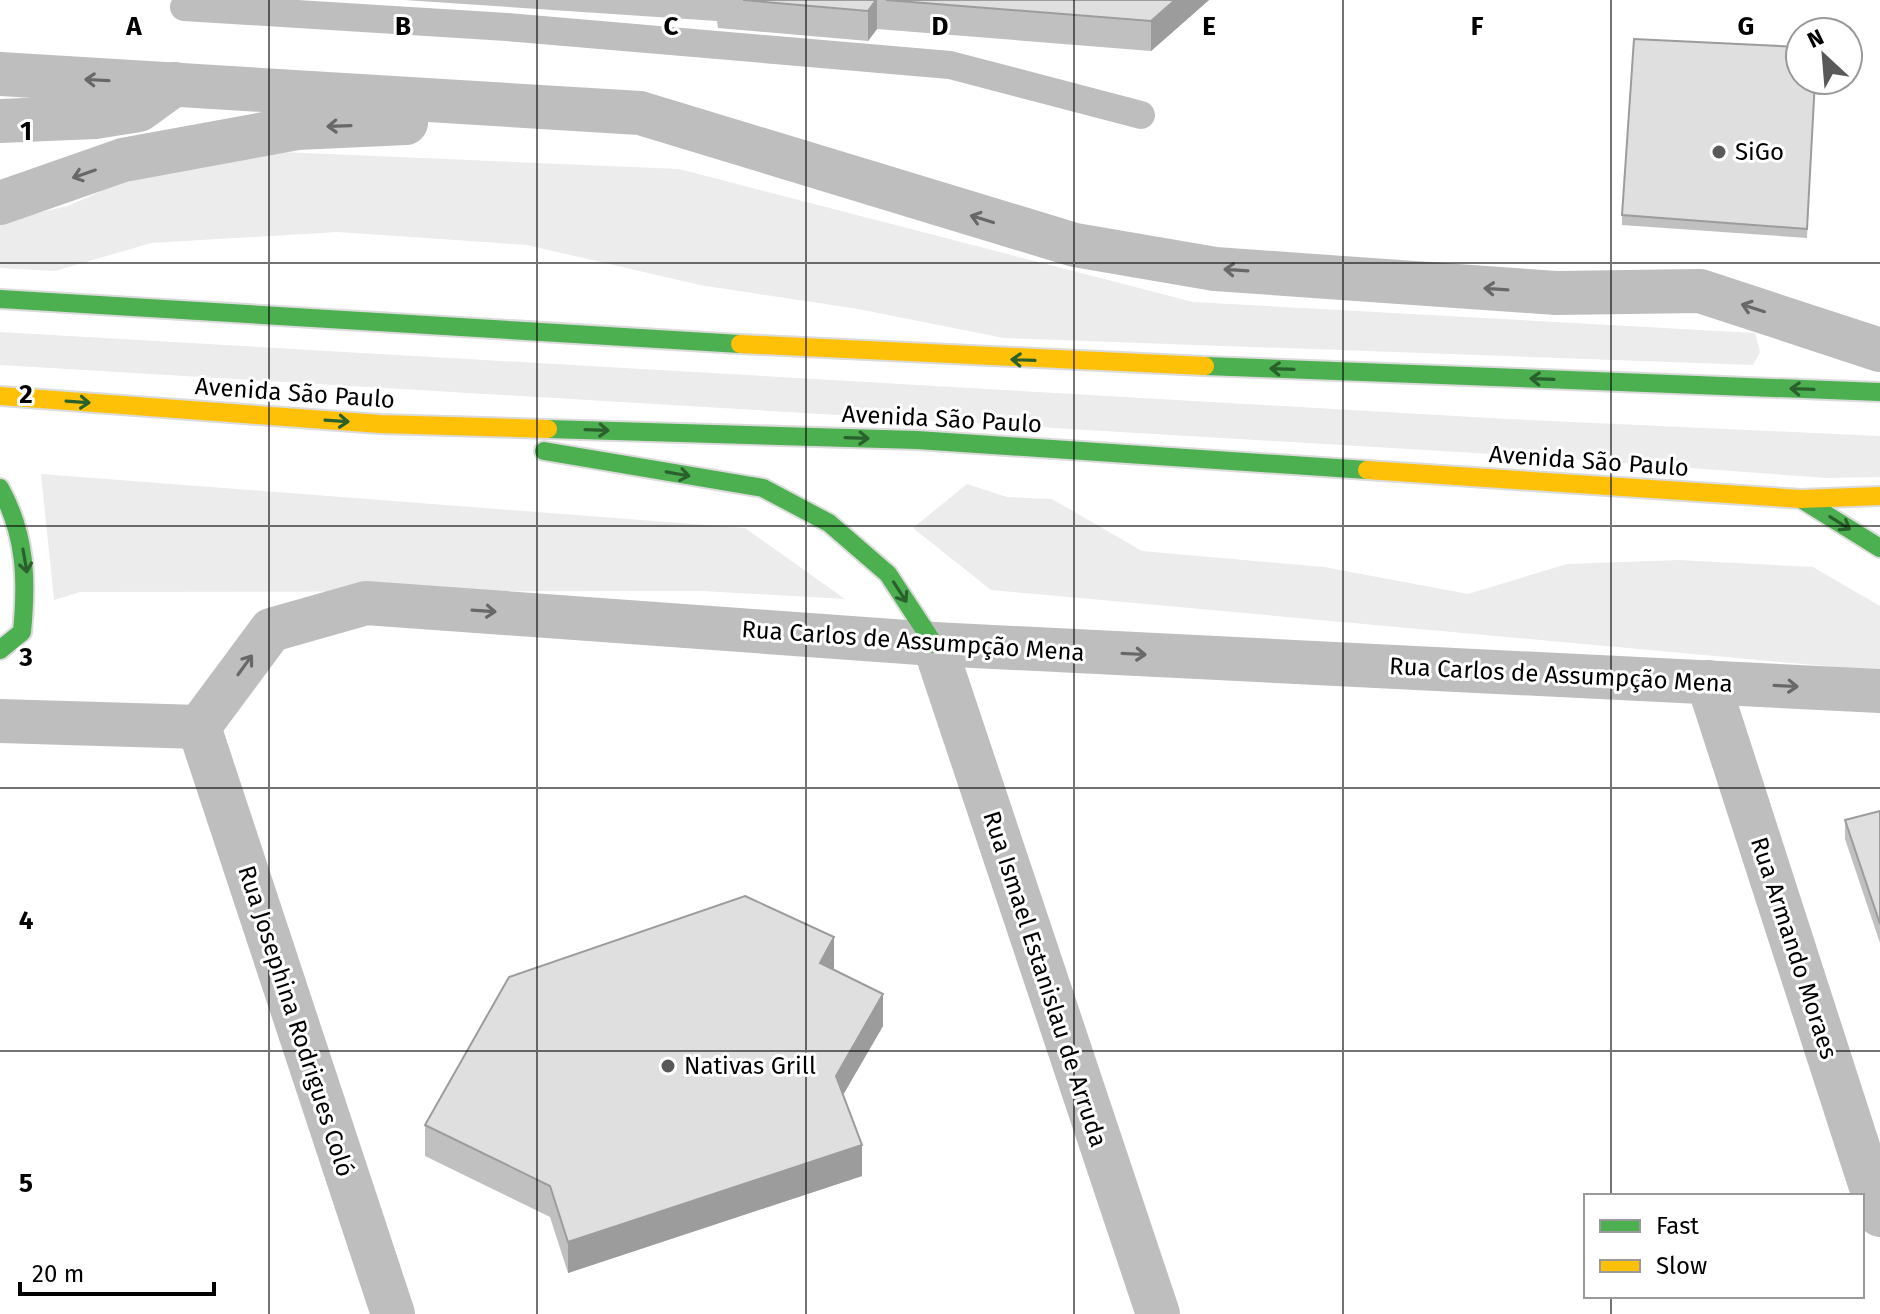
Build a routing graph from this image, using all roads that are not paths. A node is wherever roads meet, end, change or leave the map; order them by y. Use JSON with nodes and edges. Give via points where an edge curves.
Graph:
{"nodes":[{"id":1,"x":184,"y":7,"type":"dead end"},
{"id":2,"x":0,"y":74,"type":"edge"},
{"id":3,"x":175,"y":84,"type":"junction"},
{"id":4,"x":640,"y":113,"type":"junction"},
{"id":5,"x":1141,"y":115,"type":"dead end"},
{"id":6,"x":0,"y":121,"type":"edge"},
{"id":7,"x":0,"y":203,"type":"edge"},
{"id":8,"x":0,"y":299,"type":"edge"},
{"id":9,"x":1880,"y":350,"type":"edge"},
{"id":10,"x":1880,"y":392,"type":"edge"},
{"id":11,"x":0,"y":396,"type":"edge"},
{"id":12,"x":380,"y":424,"type":"junction"},
{"id":13,"x":0,"y":488,"type":"edge"},
{"id":14,"x":1880,"y":496,"type":"edge"},
{"id":15,"x":1801,"y":499,"type":"junction"},
{"id":16,"x":1880,"y":548,"type":"edge"},
{"id":17,"x":934,"y":644,"type":"junction"},
{"id":18,"x":0,"y":650,"type":"edge"},
{"id":19,"x":1708,"y":682,"type":"junction"},
{"id":20,"x":1880,"y":691,"type":"edge"},
{"id":21,"x":0,"y":721,"type":"edge"},
{"id":22,"x":199,"y":727,"type":"junction"},
{"id":23,"x":1880,"y":1215,"type":"edge"},
{"id":24,"x":393,"y":1314,"type":"edge"},
{"id":25,"x":1158,"y":1314,"type":"edge"}],
"edges":[{"from":1,"to":5,"type":"lane","via":[[507,27],[950,65]]},
{"from":3,"to":2,"type":"street","one_way":true},
{"from":3,"to":4,"type":"street"},
{"from":3,"to":6,"type":"street","via":[[139,110]]},
{"from":4,"to":7,"type":"street","one_way":true,"via":[[297,128],[123,160]]},
{"from":9,"to":4,"type":"street","one_way":true,"via":[[1700,291],[1556,293],[1231,270],[1075,245]]},
{"from":10,"to":8,"type":"main road","one_way":true,"via":[[942,356]]},
{"from":11,"to":12,"type":"main road","name":"Avenida São Paulo","one_way":true},
{"from":12,"to":15,"type":"main road","name":"Avenida São Paulo","one_way":true,"via":[[917,440]]},
{"from":12,"to":17,"type":"main road","one_way":true,"via":[[763,488],[829,523],[888,574]]},
{"from":13,"to":18,"type":"main road","one_way":true,"via":[[12,506],[28,568],[22,632]]},
{"from":14,"to":15,"type":"main road","name":"Avenida São Paulo"},
{"from":15,"to":16,"type":"main road","one_way":true},
{"from":17,"to":19,"type":"street","name":"Rua Carlos de Assumpção Mena","one_way":true},
{"from":22,"to":17,"type":"street","name":"Rua Carlos de Assumpção Mena","one_way":true,"via":[[271,630],[366,603]]},
{"from":17,"to":25,"type":"street","name":"Rua Ismael Estanislau de Arruda"},
{"from":19,"to":20,"type":"street","name":"Rua Carlos de Assumpção Mena","one_way":true},
{"from":19,"to":23,"type":"street","name":"Rua Armando Moraes"},
{"from":21,"to":22,"type":"street"},
{"from":22,"to":24,"type":"street","name":"Rua Josephina Rodrigues Coló"}]}
